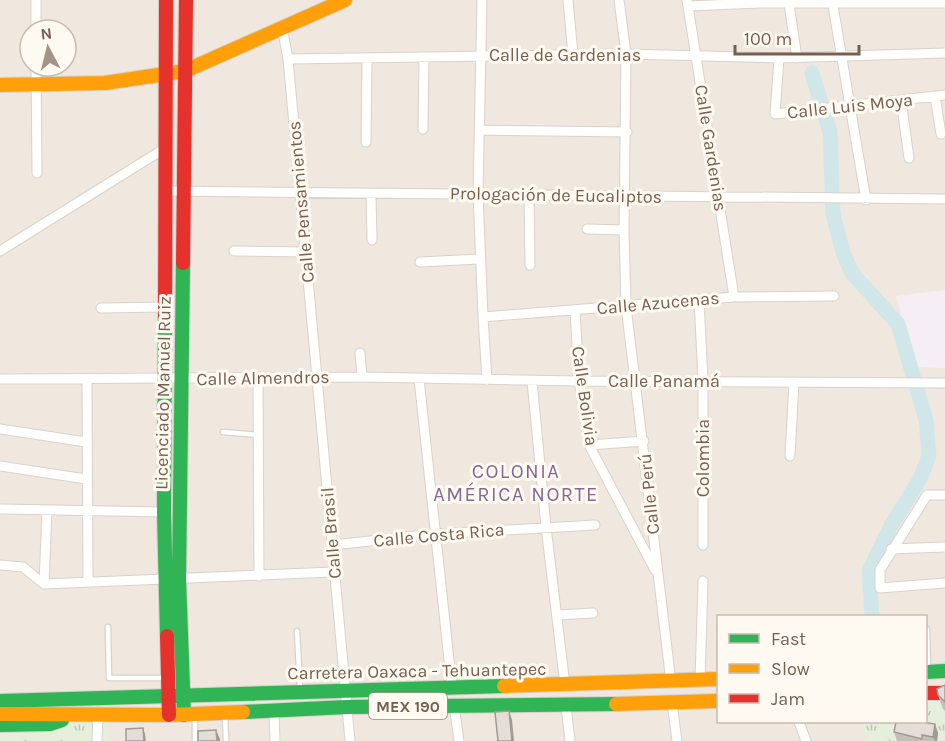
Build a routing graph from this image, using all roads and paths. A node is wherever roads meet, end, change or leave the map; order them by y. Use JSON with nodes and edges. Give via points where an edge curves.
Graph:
{"nodes":[{"id":1,"x":36,"y":0,"type":"edge"},
{"id":2,"x":166,"y":0,"type":"edge"},
{"id":3,"x":186,"y":0,"type":"edge"},
{"id":4,"x":345,"y":0,"type":"edge"},
{"id":5,"x":482,"y":0,"type":"edge"},
{"id":6,"x":568,"y":0,"type":"edge"},
{"id":7,"x":620,"y":0,"type":"edge"},
{"id":8,"x":833,"y":2,"type":"edge"},
{"id":9,"x":687,"y":3,"type":"edge"},
{"id":10,"x":945,"y":3,"type":"edge"},
{"id":11,"x":329,"y":4,"type":"edge"},
{"id":12,"x":789,"y":4,"type":"junction"},
{"id":13,"x":36,"y":18,"type":"edge"},
{"id":14,"x":282,"y":27,"type":"junction"},
{"id":15,"x":945,"y":52,"type":"edge"},
{"id":16,"x":626,"y":54,"type":"junction"},
{"id":17,"x":573,"y":55,"type":"junction"},
{"id":18,"x":482,"y":56,"type":"junction"},
{"id":19,"x":696,"y":56,"type":"junction"},
{"id":20,"x":842,"y":56,"type":"junction"},
{"id":21,"x":424,"y":57,"type":"junction"},
{"id":22,"x":367,"y":58,"type":"junction"},
{"id":23,"x":779,"y":58,"type":"junction"},
{"id":24,"x":797,"y":58,"type":"junction"},
{"id":25,"x":288,"y":59,"type":"junction"},
{"id":26,"x":184,"y":72,"type":"junction"},
{"id":27,"x":165,"y":76,"type":"junction"},
{"id":28,"x":35,"y":78,"type":"edge"},
{"id":29,"x":0,"y":85,"type":"edge"},
{"id":30,"x":35,"y":86,"type":"junction"},
{"id":31,"x":940,"y":96,"type":"edge"},
{"id":32,"x":901,"y":100,"type":"junction"},
{"id":33,"x":849,"y":107,"type":"junction"},
{"id":34,"x":423,"y":129,"type":"dead end"},
{"id":35,"x":480,"y":130,"type":"junction"},
{"id":36,"x":627,"y":132,"type":"junction"},
{"id":37,"x":941,"y":134,"type":"dead end"},
{"id":38,"x":366,"y":142,"type":"dead end"},
{"id":39,"x":166,"y":147,"type":"junction"},
{"id":40,"x":909,"y":158,"type":"dead end"},
{"id":41,"x":37,"y":173,"type":"dead end"},
{"id":42,"x":167,"y":191,"type":"junction"},
{"id":43,"x":183,"y":191,"type":"junction"},
{"id":44,"x":300,"y":191,"type":"junction"},
{"id":45,"x":478,"y":193,"type":"junction"},
{"id":46,"x":371,"y":194,"type":"junction"},
{"id":47,"x":530,"y":194,"type":"junction"},
{"id":48,"x":625,"y":196,"type":"junction"},
{"id":49,"x":720,"y":196,"type":"junction"},
{"id":50,"x":945,"y":198,"type":"edge"},
{"id":51,"x":866,"y":200,"type":"junction"},
{"id":52,"x":587,"y":229,"type":"dead end"},
{"id":53,"x":624,"y":230,"type":"junction"},
{"id":54,"x":372,"y":240,"type":"dead end"},
{"id":55,"x":0,"y":251,"type":"edge"},
{"id":56,"x":234,"y":251,"type":"dead end"},
{"id":57,"x":305,"y":252,"type":"junction"},
{"id":58,"x":479,"y":259,"type":"junction"},
{"id":59,"x":420,"y":262,"type":"dead end"},
{"id":60,"x":530,"y":265,"type":"dead end"},
{"id":61,"x":834,"y":296,"type":"dead end"},
{"id":62,"x":734,"y":297,"type":"junction"},
{"id":63,"x":699,"y":299,"type":"junction"},
{"id":64,"x":626,"y":306,"type":"junction"},
{"id":65,"x":165,"y":307,"type":"junction"},
{"id":66,"x":101,"y":308,"type":"dead end"},
{"id":67,"x":575,"y":310,"type":"junction"},
{"id":68,"x":483,"y":318,"type":"junction"},
{"id":69,"x":360,"y":353,"type":"dead end"},
{"id":70,"x":317,"y":377,"type":"junction"},
{"id":71,"x":362,"y":377,"type":"junction"},
{"id":72,"x":258,"y":378,"type":"junction"},
{"id":73,"x":0,"y":379,"type":"edge"},
{"id":74,"x":165,"y":379,"type":"junction"},
{"id":75,"x":180,"y":379,"type":"junction"},
{"id":76,"x":419,"y":379,"type":"junction"},
{"id":77,"x":87,"y":380,"type":"junction"},
{"id":78,"x":487,"y":380,"type":"junction"},
{"id":79,"x":637,"y":380,"type":"junction"},
{"id":80,"x":532,"y":381,"type":"junction"},
{"id":81,"x":579,"y":381,"type":"junction"},
{"id":82,"x":703,"y":381,"type":"junction"},
{"id":83,"x":794,"y":382,"type":"junction"},
{"id":84,"x":945,"y":383,"type":"edge"},
{"id":85,"x":0,"y":429,"type":"edge"},
{"id":86,"x":223,"y":432,"type":"dead end"},
{"id":87,"x":258,"y":435,"type":"junction"},
{"id":88,"x":644,"y":441,"type":"junction"},
{"id":89,"x":86,"y":442,"type":"junction"},
{"id":90,"x":589,"y":445,"type":"junction"},
{"id":91,"x":790,"y":456,"type":"dead end"},
{"id":92,"x":0,"y":466,"type":"edge"},
{"id":93,"x":86,"y":479,"type":"junction"},
{"id":94,"x":945,"y":495,"type":"edge"},
{"id":95,"x":0,"y":508,"type":"edge"},
{"id":96,"x":47,"y":510,"type":"junction"},
{"id":97,"x":86,"y":511,"type":"junction"},
{"id":98,"x":164,"y":512,"type":"junction"},
{"id":99,"x":595,"y":525,"type":"dead end"},
{"id":100,"x":546,"y":527,"type":"junction"},
{"id":101,"x":435,"y":534,"type":"junction"},
{"id":102,"x":333,"y":545,"type":"junction"},
{"id":103,"x":703,"y":545,"type":"dead end"},
{"id":104,"x":945,"y":547,"type":"edge"},
{"id":105,"x":891,"y":549,"type":"junction"},
{"id":106,"x":0,"y":565,"type":"edge"},
{"id":107,"x":334,"y":572,"type":"junction"},
{"id":108,"x":658,"y":574,"type":"junction"},
{"id":109,"x":260,"y":576,"type":"junction"},
{"id":110,"x":173,"y":579,"type":"junction"},
{"id":111,"x":702,"y":581,"type":"dead end"},
{"id":112,"x":88,"y":582,"type":"junction"},
{"id":113,"x":945,"y":583,"type":"edge"},
{"id":114,"x":44,"y":584,"type":"junction"},
{"id":115,"x":593,"y":613,"type":"dead end"},
{"id":116,"x":558,"y":615,"type":"junction"},
{"id":117,"x":108,"y":627,"type":"dead end"},
{"id":118,"x":927,"y":629,"type":"edge"},
{"id":119,"x":297,"y":631,"type":"dead end"},
{"id":120,"x":945,"y":671,"type":"edge"},
{"id":121,"x":927,"y":672,"type":"edge"},
{"id":122,"x":169,"y":678,"type":"junction"},
{"id":123,"x":717,"y":679,"type":"edge"},
{"id":124,"x":700,"y":680,"type":"junction"},
{"id":125,"x":671,"y":682,"type":"junction"},
{"id":126,"x":565,"y":685,"type":"junction"},
{"id":127,"x":452,"y":688,"type":"junction"},
{"id":128,"x":345,"y":689,"type":"junction"},
{"id":129,"x":300,"y":691,"type":"junction"},
{"id":130,"x":927,"y":693,"type":"edge"},
{"id":131,"x":945,"y":693,"type":"edge"},
{"id":132,"x":169,"y":697,"type":"junction"},
{"id":133,"x":184,"y":697,"type":"junction"},
{"id":134,"x":116,"y":700,"type":"junction"},
{"id":135,"x":717,"y":700,"type":"edge"},
{"id":136,"x":0,"y":701,"type":"edge"},
{"id":137,"x":672,"y":703,"type":"junction"},
{"id":138,"x":454,"y":705,"type":"junction"},
{"id":139,"x":566,"y":706,"type":"junction"},
{"id":140,"x":347,"y":707,"type":"junction"},
{"id":141,"x":274,"y":711,"type":"junction"},
{"id":142,"x":225,"y":713,"type":"junction"},
{"id":143,"x":0,"y":714,"type":"edge"},
{"id":144,"x":73,"y":714,"type":"junction"},
{"id":145,"x":169,"y":715,"type":"junction"},
{"id":146,"x":190,"y":715,"type":"junction"},
{"id":147,"x":98,"y":716,"type":"junction"},
{"id":148,"x":799,"y":723,"type":"edge"},
{"id":149,"x":0,"y":725,"type":"edge"},
{"id":150,"x":97,"y":741,"type":"edge"},
{"id":151,"x":195,"y":741,"type":"edge"},
{"id":152,"x":226,"y":741,"type":"edge"},
{"id":153,"x":275,"y":741,"type":"edge"},
{"id":154,"x":350,"y":741,"type":"edge"},
{"id":155,"x":459,"y":741,"type":"edge"},
{"id":156,"x":570,"y":741,"type":"edge"},
{"id":157,"x":677,"y":741,"type":"edge"},
{"id":158,"x":806,"y":741,"type":"edge"}],
"edges":[{"from":1,"to":13,"type":"street"},
{"from":2,"to":27,"type":"street","name":"Licenciado Manuel Ruiz"},
{"from":3,"to":26,"type":"street","name":"Licenciado Manuel Ruiz"},
{"from":4,"to":11,"type":"street"},
{"from":5,"to":18,"type":"street"},
{"from":6,"to":17,"type":"street"},
{"from":7,"to":16,"type":"street","name":"Calle Perú"},
{"from":8,"to":10,"type":"street"},
{"from":8,"to":12,"type":"street"},
{"from":8,"to":20,"type":"street"},
{"from":9,"to":12,"type":"street"},
{"from":9,"to":19,"type":"street","name":"Calle Gardenias"},
{"from":11,"to":14,"type":"street"},
{"from":12,"to":24,"type":"street"},
{"from":14,"to":25,"type":"street","name":"Calle Pensamientos"},
{"from":14,"to":26,"type":"street"},
{"from":15,"to":20,"type":"street","name":"Calle de Gardenias"},
{"from":16,"to":17,"type":"street","name":"Calle de Gardenias"},
{"from":16,"to":19,"type":"street","name":"Calle de Gardenias"},
{"from":16,"to":36,"type":"street","name":"Calle Perú"},
{"from":17,"to":18,"type":"street","name":"Calle de Gardenias"},
{"from":18,"to":21,"type":"street","name":"Calle de Gardenias"},
{"from":18,"to":35,"type":"street"},
{"from":19,"to":23,"type":"street","name":"Calle de Gardenias"},
{"from":19,"to":49,"type":"street","name":"Calle Gardenias"},
{"from":20,"to":24,"type":"street","name":"Calle de Gardenias"},
{"from":20,"to":33,"type":"street"},
{"from":21,"to":22,"type":"street","name":"Calle de Gardenias"},
{"from":21,"to":34,"type":"street"},
{"from":22,"to":25,"type":"street","name":"Calle de Gardenias"},
{"from":22,"to":38,"type":"street"},
{"from":23,"to":24,"type":"street","name":"Calle de Gardenias"},
{"from":23,"to":33,"type":"street","name":"Calle Luis Moya","via":[[775,114]]},
{"from":25,"to":44,"type":"street","name":"Calle Pensamientos"},
{"from":26,"to":27,"type":"street"},
{"from":26,"to":43,"type":"street","name":"Licenciado Manuel Ruiz"},
{"from":27,"to":30,"type":"street"},
{"from":27,"to":39,"type":"street","name":"Licenciado Manuel Ruiz"},
{"from":28,"to":30,"type":"street"},
{"from":29,"to":30,"type":"street"},
{"from":30,"to":41,"type":"street"},
{"from":31,"to":32,"type":"street","name":"Calle Luis Moya"},
{"from":31,"to":37,"type":"street"},
{"from":32,"to":33,"type":"street","name":"Calle Luis Moya"},
{"from":32,"to":40,"type":"street"},
{"from":33,"to":51,"type":"street"},
{"from":35,"to":36,"type":"street"},
{"from":35,"to":45,"type":"street"},
{"from":36,"to":48,"type":"street","name":"Calle Perú"},
{"from":39,"to":42,"type":"street","name":"Licenciado Manuel Ruiz"},
{"from":39,"to":55,"type":"street"},
{"from":42,"to":43,"type":"street","name":"Prologación de Eucaliptos"},
{"from":42,"to":65,"type":"street","name":"Licenciado Manuel Ruiz"},
{"from":43,"to":44,"type":"street","name":"Prologación de Eucaliptos"},
{"from":43,"to":75,"type":"street","name":"Licenciado Manuel Ruiz"},
{"from":44,"to":46,"type":"street","name":"Prologación de Eucaliptos"},
{"from":44,"to":57,"type":"street","name":"Calle Pensamientos"},
{"from":45,"to":46,"type":"street","name":"Prologación de Eucaliptos"},
{"from":45,"to":47,"type":"street","name":"Prologación de Eucaliptos"},
{"from":45,"to":58,"type":"street"},
{"from":46,"to":54,"type":"street"},
{"from":47,"to":48,"type":"street","name":"Prologación de Eucaliptos"},
{"from":47,"to":60,"type":"street"},
{"from":48,"to":49,"type":"street","name":"Prologación de Eucaliptos"},
{"from":48,"to":53,"type":"street","name":"Calle Perú"},
{"from":49,"to":51,"type":"street","name":"Prologación de Eucaliptos"},
{"from":49,"to":62,"type":"street","name":"Calle Gardenias"},
{"from":50,"to":51,"type":"street","name":"Prologación de Eucaliptos"},
{"from":52,"to":53,"type":"street"},
{"from":53,"to":64,"type":"street","name":"Calle Perú"},
{"from":56,"to":57,"type":"street"},
{"from":57,"to":70,"type":"street","name":"Calle Pensamientos"},
{"from":58,"to":59,"type":"street"},
{"from":58,"to":68,"type":"street"},
{"from":61,"to":62,"type":"street","name":"Calle Azucenas"},
{"from":62,"to":63,"type":"street","name":"Calle Azucenas"},
{"from":63,"to":64,"type":"street","name":"Calle Azucenas"},
{"from":63,"to":82,"type":"street","name":"Colombia"},
{"from":64,"to":67,"type":"street","name":"Calle Azucenas"},
{"from":64,"to":79,"type":"street","name":"Calle Perú"},
{"from":65,"to":66,"type":"street"},
{"from":65,"to":74,"type":"street","name":"Licenciado Manuel Ruiz"},
{"from":67,"to":68,"type":"street","name":"Calle Azucenas"},
{"from":67,"to":81,"type":"street","name":"Calle Bolivia"},
{"from":68,"to":78,"type":"street"},
{"from":69,"to":71,"type":"street"},
{"from":70,"to":71,"type":"street","name":"Calle Almendros"},
{"from":70,"to":72,"type":"street","name":"Calle Almendros"},
{"from":70,"to":102,"type":"street","name":"Calle Brasil"},
{"from":71,"to":76,"type":"street","name":"Calle Almendros"},
{"from":72,"to":75,"type":"street","name":"Calle Almendros"},
{"from":72,"to":87,"type":"street"},
{"from":73,"to":77,"type":"street","name":"Calle Almendros"},
{"from":74,"to":75,"type":"street","name":"Calle Almendros"},
{"from":74,"to":77,"type":"street","name":"Calle Almendros"},
{"from":74,"to":98,"type":"street","name":"Licenciado Manuel Ruiz"},
{"from":75,"to":110,"type":"street","name":"Licenciado Manuel Ruiz"},
{"from":76,"to":78,"type":"street","name":"Calle Panamá"},
{"from":76,"to":101,"type":"street"},
{"from":77,"to":89,"type":"street"},
{"from":78,"to":80,"type":"street","name":"Calle Panamá"},
{"from":79,"to":81,"type":"street","name":"Calle Panamá"},
{"from":79,"to":82,"type":"street","name":"Calle Panamá"},
{"from":79,"to":88,"type":"street","name":"Calle Perú"},
{"from":80,"to":81,"type":"street","name":"Calle Panamá"},
{"from":80,"to":100,"type":"street"},
{"from":81,"to":90,"type":"street","name":"Calle Bolivia"},
{"from":82,"to":83,"type":"street","name":"Calle Panamá"},
{"from":82,"to":103,"type":"street","name":"Colombia"},
{"from":83,"to":84,"type":"street","name":"Calle Panamá"},
{"from":83,"to":91,"type":"street"},
{"from":85,"to":89,"type":"street"},
{"from":86,"to":87,"type":"lane"},
{"from":87,"to":109,"type":"street"},
{"from":88,"to":90,"type":"street"},
{"from":88,"to":108,"type":"street","name":"Calle Perú"},
{"from":89,"to":93,"type":"street"},
{"from":90,"to":108,"type":"street","name":"Calle Bolivia"},
{"from":92,"to":93,"type":"street"},
{"from":93,"to":97,"type":"street"},
{"from":94,"to":105,"type":"street","via":[[927,495]]},
{"from":95,"to":96,"type":"street"},
{"from":96,"to":97,"type":"street"},
{"from":96,"to":114,"type":"street"},
{"from":97,"to":98,"type":"street"},
{"from":97,"to":112,"type":"street"},
{"from":98,"to":110,"type":"street","name":"Licenciado Manuel Ruiz"},
{"from":99,"to":100,"type":"street","name":"Calle Costa Rica"},
{"from":100,"to":101,"type":"street","name":"Calle Costa Rica"},
{"from":100,"to":116,"type":"street"},
{"from":101,"to":102,"type":"street","name":"Calle Costa Rica"},
{"from":101,"to":127,"type":"street"},
{"from":102,"to":107,"type":"street","name":"Calle Brasil"},
{"from":104,"to":105,"type":"street"},
{"from":105,"to":113,"type":"street","via":[[880,570],[880,588]]},
{"from":106,"to":114,"type":"street","via":[[23,567]]},
{"from":107,"to":109,"type":"street"},
{"from":107,"to":128,"type":"street","name":"Calle Brasil"},
{"from":108,"to":125,"type":"street","name":"Calle Perú"},
{"from":109,"to":110,"type":"street"},
{"from":110,"to":112,"type":"street"},
{"from":110,"to":122,"type":"street","name":"Licenciado Manuel Ruiz"},
{"from":110,"to":133,"type":"street","name":"Licenciado Manuel Ruiz"},
{"from":111,"to":124,"type":"street"},
{"from":112,"to":114,"type":"street"},
{"from":115,"to":116,"type":"street"},
{"from":116,"to":126,"type":"street"},
{"from":117,"to":122,"type":"lane","via":[[109,678]]},
{"from":118,"to":121,"type":"lane"},
{"from":119,"to":129,"type":"lane"},
{"from":120,"to":121,"type":"street"},
{"from":122,"to":132,"type":"street","name":"Licenciado Manuel Ruiz"},
{"from":123,"to":124,"type":"street","name":"Carretera Oaxaca - Tehuantepec","number":"MEX 190"},
{"from":124,"to":125,"type":"street","name":"Carretera Oaxaca - Tehuantepec","number":"MEX 190"},
{"from":125,"to":126,"type":"street","name":"Carretera Oaxaca - Tehuantepec","number":"MEX 190"},
{"from":126,"to":127,"type":"street","name":"Carretera Oaxaca - Tehuantepec","number":"MEX 190"},
{"from":127,"to":128,"type":"street","name":"Carretera Oaxaca - Tehuantepec","number":"MEX 190"},
{"from":128,"to":129,"type":"street","name":"Carretera Oaxaca - Tehuantepec","number":"MEX 190"},
{"from":128,"to":140,"type":"street","name":"Calle Brasil"},
{"from":129,"to":133,"type":"street","name":"Carretera Oaxaca - Tehuantepec","number":"MEX 190"},
{"from":130,"to":131,"type":"street"},
{"from":132,"to":133,"type":"street","name":"Carretera Oaxaca - Tehuantepec","number":"MEX 190"},
{"from":132,"to":134,"type":"street","name":"Carretera Oaxaca - Tehuantepec","number":"MEX 190"},
{"from":132,"to":145,"type":"street","name":"Licenciado Manuel Ruiz"},
{"from":133,"to":146,"type":"street","name":"Licenciado Manuel Ruiz"},
{"from":134,"to":136,"type":"street","number":"MEX 190"},
{"from":134,"to":144,"type":"street"},
{"from":135,"to":137,"type":"street","name":"Carretera Oaxaca - Tehuantepec","number":"MEX 190"},
{"from":137,"to":139,"type":"street","name":"Carretera Oaxaca - Tehuantepec","number":"MEX 190"},
{"from":137,"to":157,"type":"street"},
{"from":138,"to":139,"type":"street","name":"Carretera Oaxaca - Tehuantepec","number":"MEX 190"},
{"from":138,"to":140,"type":"street","name":"Carretera Oaxaca - Tehuantepec","number":"MEX 190"},
{"from":138,"to":155,"type":"street"},
{"from":139,"to":156,"type":"street"},
{"from":140,"to":141,"type":"street","name":"Carretera Oaxaca - Tehuantepec","number":"MEX 190"},
{"from":140,"to":154,"type":"street"},
{"from":141,"to":142,"type":"street","name":"Carretera Oaxaca - Tehuantepec","number":"MEX 190"},
{"from":141,"to":153,"type":"street"},
{"from":142,"to":146,"type":"street","name":"Carretera Oaxaca - Tehuantepec","number":"MEX 190"},
{"from":142,"to":152,"type":"lane"},
{"from":143,"to":144,"type":"street","number":"MEX 190"},
{"from":144,"to":147,"type":"street","number":"MEX 190"},
{"from":144,"to":149,"type":"street","via":[[50,724]]},
{"from":145,"to":146,"type":"street","name":"Carretera Oaxaca - Tehuantepec","number":"MEX 190"},
{"from":145,"to":147,"type":"street","name":"Carretera Oaxaca - Tehuantepec","number":"MEX 190"},
{"from":146,"to":151,"type":"lane"},
{"from":147,"to":150,"type":"street"},
{"from":148,"to":158,"type":"street"}]}
